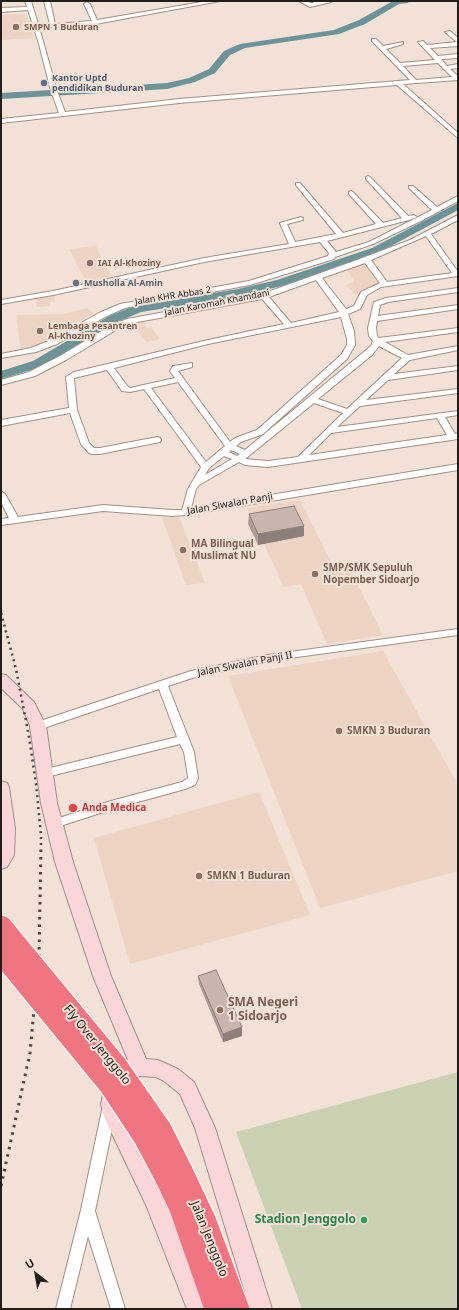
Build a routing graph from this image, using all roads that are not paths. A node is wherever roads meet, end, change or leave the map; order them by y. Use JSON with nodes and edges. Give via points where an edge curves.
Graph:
{"nodes":[{"id":1,"x":28,"y":1,"type":"edge"},
{"id":2,"x":48,"y":1,"type":"edge"},
{"id":3,"x":217,"y":1,"type":"edge"},
{"id":4,"x":302,"y":1,"type":"edge"},
{"id":5,"x":317,"y":2,"type":"edge"},
{"id":6,"x":328,"y":2,"type":"dead end"},
{"id":7,"x":87,"y":4,"type":"dead end"},
{"id":8,"x":29,"y":8,"type":"junction"},
{"id":9,"x":1,"y":10,"type":"edge"},
{"id":10,"x":95,"y":22,"type":"junction"},
{"id":11,"x":53,"y":25,"type":"junction"},
{"id":12,"x":35,"y":26,"type":"junction"},
{"id":13,"x":448,"y":32,"type":"dead end"},
{"id":14,"x":374,"y":40,"type":"dead end"},
{"id":15,"x":421,"y":42,"type":"dead end"},
{"id":16,"x":458,"y":42,"type":"edge"},
{"id":17,"x":401,"y":43,"type":"dead end"},
{"id":18,"x":426,"y":47,"type":"junction"},
{"id":19,"x":382,"y":48,"type":"junction"},
{"id":20,"x":458,"y":56,"type":"edge"},
{"id":21,"x":438,"y":60,"type":"junction"},
{"id":22,"x":399,"y":65,"type":"junction"},
{"id":23,"x":458,"y":66,"type":"edge"},
{"id":24,"x":445,"y":68,"type":"junction"},
{"id":25,"x":457,"y":78,"type":"edge"},
{"id":26,"x":414,"y":81,"type":"junction"},
{"id":27,"x":397,"y":82,"type":"junction"},
{"id":28,"x":63,"y":114,"type":"junction"},
{"id":29,"x":1,"y":121,"type":"edge"},
{"id":30,"x":458,"y":136,"type":"edge"},
{"id":31,"x":368,"y":178,"type":"dead end"},
{"id":32,"x":298,"y":184,"type":"dead end"},
{"id":33,"x":411,"y":187,"type":"dead end"},
{"id":34,"x":351,"y":193,"type":"dead end"},
{"id":35,"x":458,"y":198,"type":"edge"},
{"id":36,"x":432,"y":213,"type":"junction"},
{"id":37,"x":458,"y":217,"type":"edge"},
{"id":38,"x":301,"y":219,"type":"dead end"},
{"id":39,"x":407,"y":219,"type":"junction"},
{"id":40,"x":446,"y":220,"type":"junction"},
{"id":41,"x":384,"y":225,"type":"junction"},
{"id":42,"x":395,"y":232,"type":"junction"},
{"id":43,"x":427,"y":233,"type":"junction"},
{"id":44,"x":341,"y":235,"type":"junction"},
{"id":45,"x":322,"y":240,"type":"junction"},
{"id":46,"x":293,"y":245,"type":"junction"},
{"id":47,"x":335,"y":256,"type":"junction"},
{"id":48,"x":363,"y":261,"type":"junction"},
{"id":49,"x":348,"y":265,"type":"junction"},
{"id":50,"x":457,"y":274,"type":"edge"},
{"id":51,"x":317,"y":277,"type":"junction"},
{"id":52,"x":382,"y":284,"type":"junction"},
{"id":53,"x":458,"y":290,"type":"edge"},
{"id":54,"x":264,"y":296,"type":"junction"},
{"id":55,"x":1,"y":302,"type":"edge"},
{"id":56,"x":146,"y":302,"type":"junction"},
{"id":57,"x":458,"y":307,"type":"edge"},
{"id":58,"x":343,"y":312,"type":"junction"},
{"id":59,"x":152,"y":314,"type":"junction"},
{"id":60,"x":374,"y":318,"type":"junction"},
{"id":61,"x":289,"y":325,"type":"junction"},
{"id":62,"x":458,"y":330,"type":"edge"},
{"id":63,"x":377,"y":341,"type":"junction"},
{"id":64,"x":458,"y":348,"type":"edge"},
{"id":65,"x":1,"y":356,"type":"edge"},
{"id":66,"x":407,"y":358,"type":"junction"},
{"id":67,"x":189,"y":365,"type":"dead end"},
{"id":68,"x":109,"y":367,"type":"junction"},
{"id":69,"x":458,"y":368,"type":"edge"},
{"id":70,"x":385,"y":378,"type":"junction"},
{"id":71,"x":180,"y":379,"type":"junction"},
{"id":72,"x":1,"y":383,"type":"edge"},
{"id":73,"x":146,"y":388,"type":"junction"},
{"id":74,"x":458,"y":391,"type":"edge"},
{"id":75,"x":314,"y":400,"type":"junction"},
{"id":76,"x":356,"y":404,"type":"junction"},
{"id":77,"x":73,"y":410,"type":"junction"},
{"id":78,"x":348,"y":412,"type":"junction"},
{"id":79,"x":458,"y":413,"type":"edge"},
{"id":80,"x":439,"y":415,"type":"junction"},
{"id":81,"x":1,"y":423,"type":"edge"},
{"id":82,"x":328,"y":431,"type":"junction"},
{"id":83,"x":455,"y":436,"type":"edge"},
{"id":84,"x":157,"y":440,"type":"dead end"},
{"id":85,"x":229,"y":446,"type":"junction"},
{"id":86,"x":222,"y":452,"type":"junction"},
{"id":87,"x":246,"y":454,"type":"junction"},
{"id":88,"x":237,"y":459,"type":"junction"},
{"id":89,"x":300,"y":459,"type":"junction"},
{"id":90,"x":204,"y":467,"type":"junction"},
{"id":91,"x":458,"y":467,"type":"edge"},
{"id":92,"x":196,"y":483,"type":"junction"},
{"id":93,"x":1,"y":494,"type":"edge"},
{"id":94,"x":186,"y":512,"type":"junction"},
{"id":95,"x":15,"y":520,"type":"junction"},
{"id":96,"x":1,"y":522,"type":"edge"},
{"id":97,"x":458,"y":632,"type":"edge"},
{"id":98,"x":1,"y":679,"type":"edge"},
{"id":99,"x":162,"y":686,"type":"junction"},
{"id":100,"x":38,"y":726,"type":"junction"},
{"id":101,"x":183,"y":738,"type":"junction"},
{"id":102,"x":46,"y":773,"type":"junction"},
{"id":103,"x":1,"y":787,"type":"edge"},
{"id":104,"x":54,"y":824,"type":"junction"},
{"id":105,"x":1,"y":862,"type":"edge"},
{"id":106,"x":1,"y":928,"type":"edge"},
{"id":107,"x":1,"y":951,"type":"edge"},
{"id":108,"x":140,"y":1067,"type":"junction"},
{"id":109,"x":111,"y":1104,"type":"junction"},
{"id":110,"x":173,"y":1173,"type":"junction"},
{"id":111,"x":88,"y":1210,"type":"junction"},
{"id":112,"x":201,"y":1308,"type":"edge"},
{"id":113,"x":63,"y":1309,"type":"edge"},
{"id":114,"x":118,"y":1309,"type":"edge"},
{"id":115,"x":236,"y":1309,"type":"edge"},
{"id":116,"x":261,"y":1309,"type":"edge"}],
"edges":[{"from":1,"to":8,"type":"street"},
{"from":2,"to":11,"type":"street"},
{"from":3,"to":10,"type":"street"},
{"from":4,"to":5,"type":"street","via":[[311,6]]},
{"from":5,"to":6,"type":"street"},
{"from":7,"to":10,"type":"street"},
{"from":8,"to":9,"type":"street"},
{"from":8,"to":12,"type":"street"},
{"from":10,"to":11,"type":"street"},
{"from":11,"to":12,"type":"street"},
{"from":12,"to":28,"type":"street"},
{"from":13,"to":16,"type":"street"},
{"from":14,"to":19,"type":"street"},
{"from":15,"to":18,"type":"street"},
{"from":16,"to":18,"type":"street"},
{"from":17,"to":19,"type":"street"},
{"from":18,"to":21,"type":"street"},
{"from":19,"to":22,"type":"street"},
{"from":20,"to":21,"type":"street"},
{"from":21,"to":22,"type":"street"},
{"from":21,"to":24,"type":"street"},
{"from":22,"to":26,"type":"street"},
{"from":23,"to":24,"type":"street"},
{"from":24,"to":25,"type":"street"},
{"from":25,"to":26,"type":"street"},
{"from":26,"to":27,"type":"street"},
{"from":27,"to":28,"type":"street"},
{"from":27,"to":30,"type":"street"},
{"from":28,"to":29,"type":"street"},
{"from":31,"to":39,"type":"street"},
{"from":32,"to":44,"type":"street"},
{"from":33,"to":36,"type":"street"},
{"from":34,"to":41,"type":"street"},
{"from":35,"to":36,"type":"street","name":"Jalan KHR Abbas 2"},
{"from":36,"to":39,"type":"street"},
{"from":36,"to":40,"type":"street"},
{"from":36,"to":42,"type":"street","name":"Jalan KHR Abbas 2"},
{"from":37,"to":40,"type":"street","name":"Jalan Karomah Khamdani"},
{"from":38,"to":46,"type":"street","via":[[283,222]]},
{"from":39,"to":41,"type":"street"},
{"from":40,"to":43,"type":"street","name":"Jalan Karomah Khamdani"},
{"from":41,"to":42,"type":"street"},
{"from":41,"to":44,"type":"street"},
{"from":42,"to":47,"type":"street","name":"Jalan KHR Abbas 2"},
{"from":43,"to":48,"type":"street","name":"Jalan Karomah Khamdani"},
{"from":43,"to":50,"type":"street"},
{"from":44,"to":45,"type":"street"},
{"from":45,"to":46,"type":"street"},
{"from":45,"to":47,"type":"street"},
{"from":46,"to":55,"type":"street","via":[[204,260],[53,294]]},
{"from":47,"to":49,"type":"street"},
{"from":47,"to":56,"type":"street","name":"Jalan KHR Abbas 2","via":[[250,283]]},
{"from":48,"to":49,"type":"street","name":"Jalan Karomah Khamdani"},
{"from":48,"to":52,"type":"street"},
{"from":49,"to":51,"type":"street","name":"Jalan Karomah Khamdani"},
{"from":50,"to":52,"type":"street"},
{"from":51,"to":54,"type":"street","name":"Jalan Karomah Khamdani"},
{"from":51,"to":58,"type":"street"},
{"from":52,"to":58,"type":"street","via":[[364,294],[357,308]]},
{"from":53,"to":60,"type":"street","via":[[383,300],[377,304]]},
{"from":54,"to":59,"type":"street","name":"Jalan Karomah Khamdani","via":[[191,310]]},
{"from":54,"to":61,"type":"street"},
{"from":56,"to":59,"type":"street"},
{"from":56,"to":65,"type":"street","name":"Jalan KHR Abbas 2","via":[[116,308],[54,342],[33,350]]},
{"from":57,"to":60,"type":"street"},
{"from":58,"to":61,"type":"street","via":[[338,316]]},
{"from":58,"to":85,"type":"street","via":[[351,340],[351,346],[344,357],[260,432]]},
{"from":59,"to":72,"type":"street","name":"Jalan Karomah Khamdani","via":[[121,324],[32,374]]},
{"from":60,"to":63,"type":"street","via":[[373,332]]},
{"from":61,"to":68,"type":"street"},
{"from":62,"to":63,"type":"street"},
{"from":63,"to":66,"type":"street"},
{"from":63,"to":75,"type":"street","via":[[376,347]]},
{"from":64,"to":66,"type":"street"},
{"from":66,"to":70,"type":"street"},
{"from":67,"to":71,"type":"street","via":[[174,370]]},
{"from":68,"to":73,"type":"street","via":[[125,389]]},
{"from":68,"to":77,"type":"street","via":[[70,377]]},
{"from":69,"to":70,"type":"street"},
{"from":70,"to":76,"type":"street"},
{"from":71,"to":73,"type":"street"},
{"from":71,"to":85,"type":"street"},
{"from":73,"to":90,"type":"street"},
{"from":74,"to":76,"type":"street"},
{"from":75,"to":78,"type":"street"},
{"from":75,"to":87,"type":"street"},
{"from":76,"to":78,"type":"street"},
{"from":77,"to":81,"type":"street"},
{"from":77,"to":84,"type":"street","via":[[85,444],[92,451]]},
{"from":78,"to":82,"type":"street"},
{"from":79,"to":80,"type":"street"},
{"from":80,"to":82,"type":"street"},
{"from":80,"to":83,"type":"street"},
{"from":82,"to":89,"type":"street"},
{"from":83,"to":89,"type":"street"},
{"from":85,"to":86,"type":"street"},
{"from":85,"to":87,"type":"street"},
{"from":86,"to":88,"type":"street"},
{"from":86,"to":90,"type":"street"},
{"from":87,"to":88,"type":"street"},
{"from":88,"to":89,"type":"street","via":[[262,464]]},
{"from":88,"to":92,"type":"street"},
{"from":90,"to":92,"type":"street"},
{"from":91,"to":94,"type":"street","name":"Jalan Siwalan Panji"},
{"from":92,"to":94,"type":"street"},
{"from":93,"to":95,"type":"street"},
{"from":94,"to":95,"type":"street","name":"Jalan Siwalan Panji","via":[[103,508]]},
{"from":95,"to":96,"type":"street","name":"Jalan Siwalan Panji"},
{"from":97,"to":99,"type":"street","name":"Jalan Siwalan Panji II","via":[[268,658],[191,675]]},
{"from":98,"to":100,"type":"street","via":[[29,706]]},
{"from":99,"to":100,"type":"street","name":"Jalan Siwalan Panji II"},
{"from":99,"to":101,"type":"street"},
{"from":100,"to":102,"type":"street"},
{"from":101,"to":102,"type":"street"},
{"from":101,"to":104,"type":"street","via":[[192,770],[191,782]]},
{"from":102,"to":104,"type":"street"},
{"from":103,"to":105,"type":"street","via":[[7,829],[5,855]]},
{"from":104,"to":108,"type":"street","via":[[102,976]]},
{"from":106,"to":110,"type":"highway","name":"Fly Over Jenggolo","bridge":true,"via":[[116,1067],[160,1130]]},
{"from":107,"to":110,"type":"highway","name":"Fly Over Jenggolo","bridge":true,"via":[[111,1085]]},
{"from":108,"to":109,"type":"street","via":[[124,1070],[119,1074],[112,1092]]},
{"from":108,"to":116,"type":"street","via":[[158,1069],[171,1074],[187,1088],[205,1128]]},
{"from":109,"to":111,"type":"street"},
{"from":109,"to":112,"type":"street","via":[[119,1130],[155,1202]]},
{"from":110,"to":112,"type":"highway","name":"Jalan Jenggolo"},
{"from":110,"to":115,"type":"highway","name":"Jalan Jenggolo","via":[[206,1225]]},
{"from":111,"to":113,"type":"street"},
{"from":111,"to":114,"type":"street"}]}
